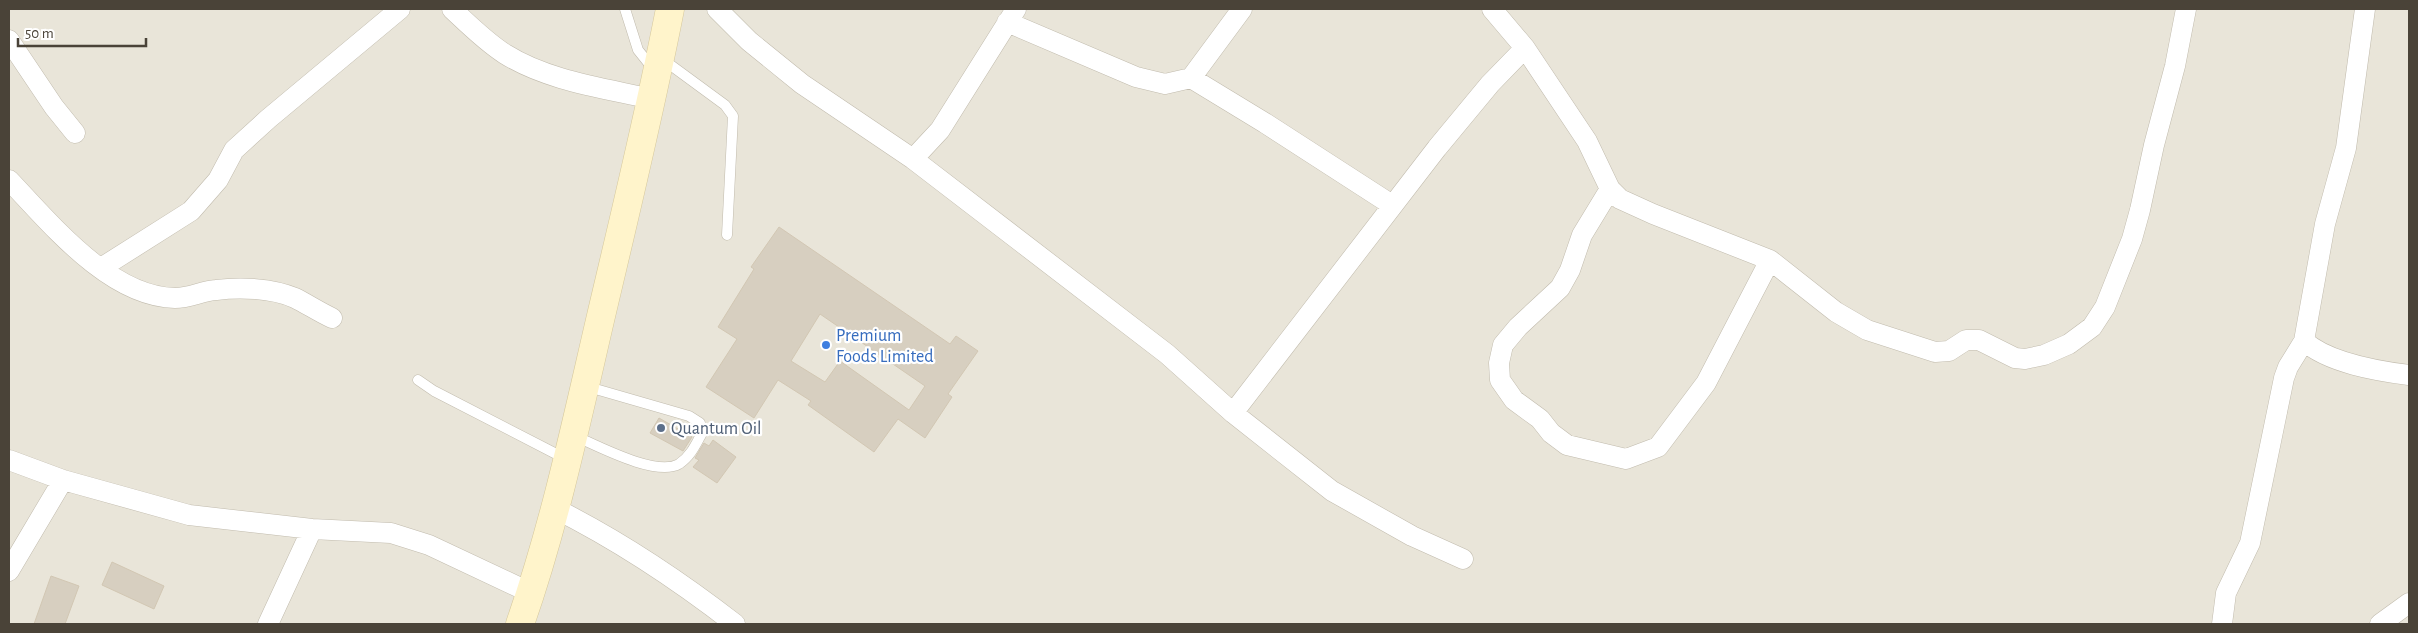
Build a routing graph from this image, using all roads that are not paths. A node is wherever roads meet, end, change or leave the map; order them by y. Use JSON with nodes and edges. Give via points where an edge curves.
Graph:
{"nodes":[{"id":1,"x":400,"y":9,"type":"edge"},
{"id":2,"x":452,"y":9,"type":"edge"},
{"id":3,"x":625,"y":9,"type":"edge"},
{"id":4,"x":670,"y":9,"type":"edge"},
{"id":5,"x":717,"y":9,"type":"edge"},
{"id":6,"x":1242,"y":9,"type":"edge"},
{"id":7,"x":1492,"y":9,"type":"edge"},
{"id":8,"x":2186,"y":9,"type":"edge"},
{"id":9,"x":2364,"y":9,"type":"edge"},
{"id":10,"x":1011,"y":15,"type":"edge"},
{"id":11,"x":9,"y":40,"type":"edge"},
{"id":12,"x":1525,"y":48,"type":"junction"},
{"id":13,"x":657,"y":77,"type":"junction"},
{"id":14,"x":1191,"y":78,"type":"junction"},
{"id":15,"x":75,"y":133,"type":"dead end"},
{"id":16,"x":913,"y":159,"type":"junction"},
{"id":17,"x":9,"y":180,"type":"edge"},
{"id":18,"x":1610,"y":189,"type":"junction"},
{"id":19,"x":1392,"y":205,"type":"junction"},
{"id":20,"x":727,"y":235,"type":"dead end"},
{"id":21,"x":1770,"y":260,"type":"junction"},
{"id":22,"x":101,"y":268,"type":"junction"},
{"id":23,"x":332,"y":318,"type":"dead end"},
{"id":24,"x":2304,"y":341,"type":"junction"},
{"id":25,"x":2409,"y":375,"type":"edge"},
{"id":26,"x":418,"y":380,"type":"dead end"},
{"id":27,"x":586,"y":386,"type":"junction"},
{"id":28,"x":1233,"y":413,"type":"junction"},
{"id":29,"x":571,"y":448,"type":"junction"},
{"id":30,"x":9,"y":460,"type":"edge"},
{"id":31,"x":63,"y":480,"type":"junction"},
{"id":32,"x":554,"y":508,"type":"junction"},
{"id":33,"x":312,"y":529,"type":"junction"},
{"id":34,"x":1463,"y":559,"type":"dead end"},
{"id":35,"x":9,"y":571,"type":"edge"},
{"id":36,"x":531,"y":593,"type":"junction"},
{"id":37,"x":2409,"y":603,"type":"edge"},
{"id":38,"x":268,"y":624,"type":"edge"},
{"id":39,"x":520,"y":624,"type":"edge"},
{"id":40,"x":735,"y":624,"type":"edge"},
{"id":41,"x":2222,"y":624,"type":"edge"},
{"id":42,"x":2380,"y":624,"type":"edge"}],
"edges":[{"from":1,"to":22,"type":"street","via":[[234,150],[218,180],[191,211]]},
{"from":2,"to":13,"type":"street","via":[[504,54],[537,70],[575,82]]},
{"from":3,"to":13,"type":"lane","via":[[638,50]]},
{"from":4,"to":13,"type":"main road"},
{"from":5,"to":16,"type":"street","via":[[749,41],[802,84]]},
{"from":6,"to":14,"type":"street"},
{"from":7,"to":12,"type":"street"},
{"from":8,"to":21,"type":"street","via":[[2132,239],[2105,307],[2092,326],[2069,344],[2044,355],[2025,358],[2015,358],[1979,340],[1966,340],[1949,351],[1930,350],[1867,330],[1836,312]]},
{"from":9,"to":24,"type":"street","via":[[2346,148],[2325,224]]},
{"from":10,"to":14,"type":"street","via":[[1136,77],[1165,84]]},
{"from":10,"to":16,"type":"street","via":[[940,130]]},
{"from":11,"to":15,"type":"street"},
{"from":12,"to":18,"type":"street","via":[[1587,141]]},
{"from":12,"to":19,"type":"street","via":[[1490,84]]},
{"from":13,"to":20,"type":"lane","via":[[725,105],[733,116]]},
{"from":13,"to":27,"type":"main road"},
{"from":14,"to":19,"type":"street"},
{"from":16,"to":28,"type":"street","via":[[1167,354]]},
{"from":17,"to":22,"type":"street","via":[[75,248]]},
{"from":18,"to":21,"type":"street","via":[[1620,199],[1653,214]]},
{"from":18,"to":21,"type":"street","via":[[1582,235],[1560,288],[1503,345],[1499,364],[1500,380],[1514,400],[1567,445],[1626,459],[1658,447],[1706,383]]},
{"from":19,"to":28,"type":"street"},
{"from":22,"to":23,"type":"street","via":[[147,293],[175,298],[241,288],[294,298]]},
{"from":24,"to":25,"type":"street","via":[[2318,352],[2330,356]]},
{"from":24,"to":41,"type":"street","via":[[2284,378],[2250,543],[2230,582]]},
{"from":26,"to":29,"type":"lane","via":[[434,391]]},
{"from":27,"to":29,"type":"main road"},
{"from":27,"to":29,"type":"lane","via":[[689,416],[700,423],[702,433],[688,457],[677,465],[663,467]]},
{"from":28,"to":34,"type":"street","via":[[1332,491],[1412,536]]},
{"from":29,"to":32,"type":"main road"},
{"from":30,"to":31,"type":"street"},
{"from":31,"to":33,"type":"street","via":[[189,515]]},
{"from":31,"to":35,"type":"street"},
{"from":32,"to":36,"type":"main road"},
{"from":32,"to":40,"type":"street","via":[[604,533]]},
{"from":33,"to":36,"type":"street","via":[[391,533],[429,545]]},
{"from":33,"to":38,"type":"street"},
{"from":36,"to":39,"type":"main road"},
{"from":37,"to":42,"type":"street"}]}
